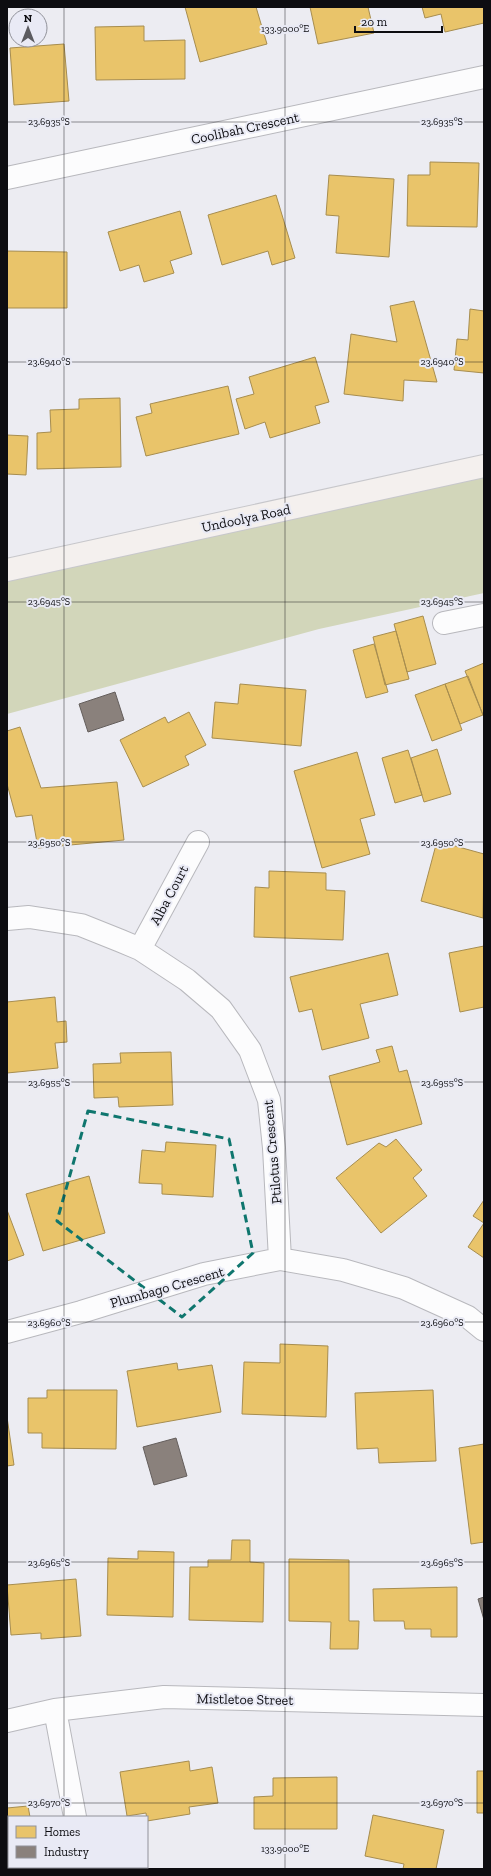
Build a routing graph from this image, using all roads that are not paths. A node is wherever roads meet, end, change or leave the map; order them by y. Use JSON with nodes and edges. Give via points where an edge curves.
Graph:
{"nodes":[{"id":1,"x":484,"y":78,"type":"edge"},
{"id":2,"x":7,"y":178,"type":"edge"},
{"id":3,"x":484,"y":466,"type":"edge"},
{"id":4,"x":7,"y":570,"type":"edge"},
{"id":5,"x":484,"y":614,"type":"edge"},
{"id":6,"x":444,"y":623,"type":"dead end"},
{"id":7,"x":198,"y":842,"type":"dead end"},
{"id":8,"x":7,"y":919,"type":"edge"},
{"id":9,"x":140,"y":949,"type":"junction"},
{"id":10,"x":280,"y":1259,"type":"junction"},
{"id":11,"x":484,"y":1330,"type":"edge"},
{"id":12,"x":7,"y":1332,"type":"edge"},
{"id":13,"x":484,"y":1705,"type":"edge"},
{"id":14,"x":54,"y":1710,"type":"junction"},
{"id":15,"x":7,"y":1721,"type":"edge"},
{"id":16,"x":75,"y":1816,"type":"edge"}],
"edges":[{"from":1,"to":2,"type":"street","name":"Coolibah Crescent"},
{"from":3,"to":4,"type":"main road","name":"Undoolya Road"},
{"from":5,"to":6,"type":"street"},
{"from":7,"to":9,"type":"street","name":"Alba Court"},
{"from":8,"to":9,"type":"street","name":"Ptilotus Crescent","via":[[29,917],[81,925]]},
{"from":9,"to":10,"type":"street","name":"Ptilotus Crescent","via":[[187,980],[221,1009],[250,1050],[269,1100]]},
{"from":10,"to":11,"type":"street","name":"Plumbago Crescent","via":[[343,1270],[404,1288],[468,1318]]},
{"from":10,"to":12,"type":"street","name":"Plumbago Crescent","via":[[204,1274]]},
{"from":13,"to":14,"type":"street","name":"Mistletoe Street","via":[[164,1697]]},
{"from":14,"to":15,"type":"street","name":"Mistletoe Street"},
{"from":14,"to":16,"type":"street"}]}
